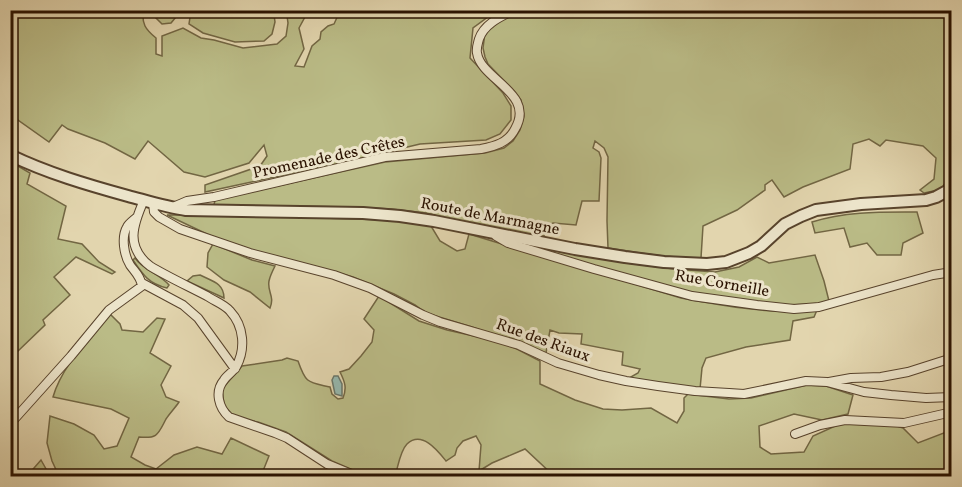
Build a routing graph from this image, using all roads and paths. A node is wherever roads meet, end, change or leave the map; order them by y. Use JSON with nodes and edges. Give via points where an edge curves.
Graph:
{"nodes":[{"id":1,"x":514,"y":10,"type":"edge"},
{"id":2,"x":10,"y":155,"type":"edge"},
{"id":3,"x":951,"y":185,"type":"edge"},
{"id":4,"x":148,"y":202,"type":"junction"},
{"id":5,"x":171,"y":208,"type":"junction"},
{"id":6,"x":137,"y":217,"type":"junction"},
{"id":7,"x":493,"y":233,"type":"junction"},
{"id":8,"x":951,"y":272,"type":"edge"},
{"id":9,"x":142,"y":282,"type":"junction"},
{"id":10,"x":951,"y":358,"type":"edge"},
{"id":11,"x":235,"y":369,"type":"junction"},
{"id":12,"x":827,"y":382,"type":"junction"},
{"id":13,"x":951,"y":398,"type":"edge"},
{"id":14,"x":951,"y":412,"type":"edge"},
{"id":15,"x":10,"y":424,"type":"edge"},
{"id":16,"x":795,"y":434,"type":"dead end"},
{"id":17,"x":356,"y":477,"type":"edge"}],
"edges":[{"from":1,"to":5,"type":"street","name":"Promenade des Crêtes","via":[[481,33],[477,52],[487,70],[516,100],[519,122],[505,141],[481,149],[385,157]]},
{"from":2,"to":4,"type":"street","name":"Route de Marmagne"},
{"from":3,"to":7,"type":"street","name":"Route de Marmagne","via":[[947,191],[926,200],[816,210],[785,224],[749,254],[707,264],[624,257]]},
{"from":4,"to":5,"type":"street","name":"Route de Marmagne"},
{"from":4,"to":6,"type":"street"},
{"from":4,"to":12,"type":"street","name":"Rue des Riaux","via":[[159,217],[180,229],[334,275],[441,322],[519,345],[558,363],[599,375],[676,389],[744,394],[806,381]]},
{"from":5,"to":7,"type":"street","name":"Route de Marmagne","via":[[363,213]]},
{"from":6,"to":9,"type":"street","via":[[127,225],[125,252]]},
{"from":6,"to":11,"type":"street","via":[[133,243],[142,260],[220,303],[233,315],[243,345]]},
{"from":7,"to":8,"type":"street","name":"Rue Corneille","via":[[508,243],[692,296],[794,309],[819,307]]},
{"from":9,"to":11,"type":"street","via":[[198,318]]},
{"from":9,"to":15,"type":"street","via":[[142,286],[109,310]]},
{"from":10,"to":12,"type":"street","via":[[908,372]]},
{"from":11,"to":17,"type":"street","via":[[218,393],[221,407],[229,417],[287,438]]},
{"from":12,"to":13,"type":"street","name":"Rue des Riaux","via":[[864,392]]},
{"from":14,"to":16,"type":"street","via":[[904,423],[845,420]]}]}
